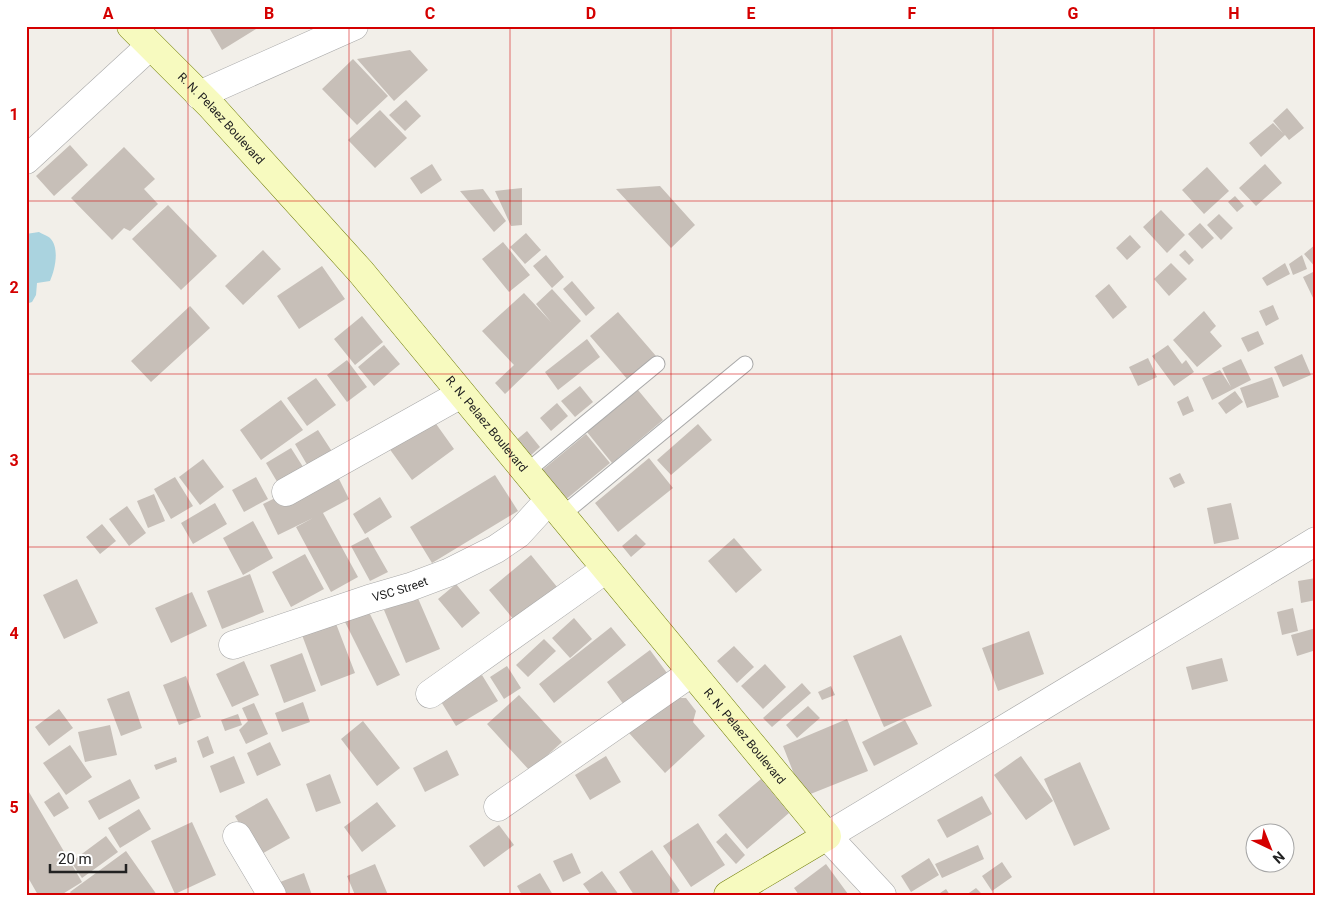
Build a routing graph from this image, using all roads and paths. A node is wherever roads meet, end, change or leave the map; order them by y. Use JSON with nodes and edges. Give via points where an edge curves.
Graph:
{"nodes":[{"id":1,"x":131,"y":26,"type":"edge"},
{"id":2,"x":354,"y":26,"type":"edge"},
{"id":3,"x":150,"y":46,"type":"junction"},
{"id":4,"x":199,"y":95,"type":"junction"},
{"id":5,"x":26,"y":160,"type":"edge"},
{"id":6,"x":656,"y":364,"type":"dead end"},
{"id":7,"x":745,"y":364,"type":"dead end"},
{"id":8,"x":461,"y":394,"type":"junction"},
{"id":9,"x":526,"y":472,"type":"junction"},
{"id":10,"x":286,"y":492,"type":"dead end"},
{"id":11,"x":555,"y":508,"type":"junction"},
{"id":12,"x":1316,"y":541,"type":"edge"},
{"id":13,"x":606,"y":569,"type":"junction"},
{"id":14,"x":233,"y":645,"type":"dead end"},
{"id":15,"x":691,"y":673,"type":"junction"},
{"id":16,"x":430,"y":694,"type":"dead end"},
{"id":17,"x":498,"y":807,"type":"dead end"},
{"id":18,"x":237,"y":836,"type":"dead end"},
{"id":19,"x":827,"y":836,"type":"junction"},
{"id":20,"x":272,"y":895,"type":"edge"},
{"id":21,"x":728,"y":895,"type":"edge"},
{"id":22,"x":882,"y":895,"type":"edge"}],
"edges":[{"from":1,"to":3,"type":"street","name":"R. N. Pelaez Boulevard"},
{"from":2,"to":4,"type":"street"},
{"from":3,"to":4,"type":"street","name":"R. N. Pelaez Boulevard"},
{"from":3,"to":5,"type":"street"},
{"from":4,"to":8,"type":"street","name":"R. N. Pelaez Boulevard","via":[[361,272]]},
{"from":6,"to":9,"type":"lane"},
{"from":7,"to":11,"type":"lane"},
{"from":8,"to":9,"type":"street","name":"R. N. Pelaez Boulevard"},
{"from":8,"to":10,"type":"street"},
{"from":9,"to":11,"type":"street","name":"R. N. Pelaez Boulevard"},
{"from":11,"to":13,"type":"street","name":"R. N. Pelaez Boulevard"},
{"from":11,"to":14,"type":"street","name":"VSC Street","via":[[496,549],[450,572]]},
{"from":12,"to":19,"type":"street"},
{"from":13,"to":15,"type":"street","name":"R. N. Pelaez Boulevard"},
{"from":13,"to":16,"type":"street"},
{"from":15,"to":17,"type":"street"},
{"from":15,"to":19,"type":"street","name":"R. N. Pelaez Boulevard"},
{"from":18,"to":20,"type":"street"},
{"from":19,"to":21,"type":"street"},
{"from":19,"to":22,"type":"street"}]}
